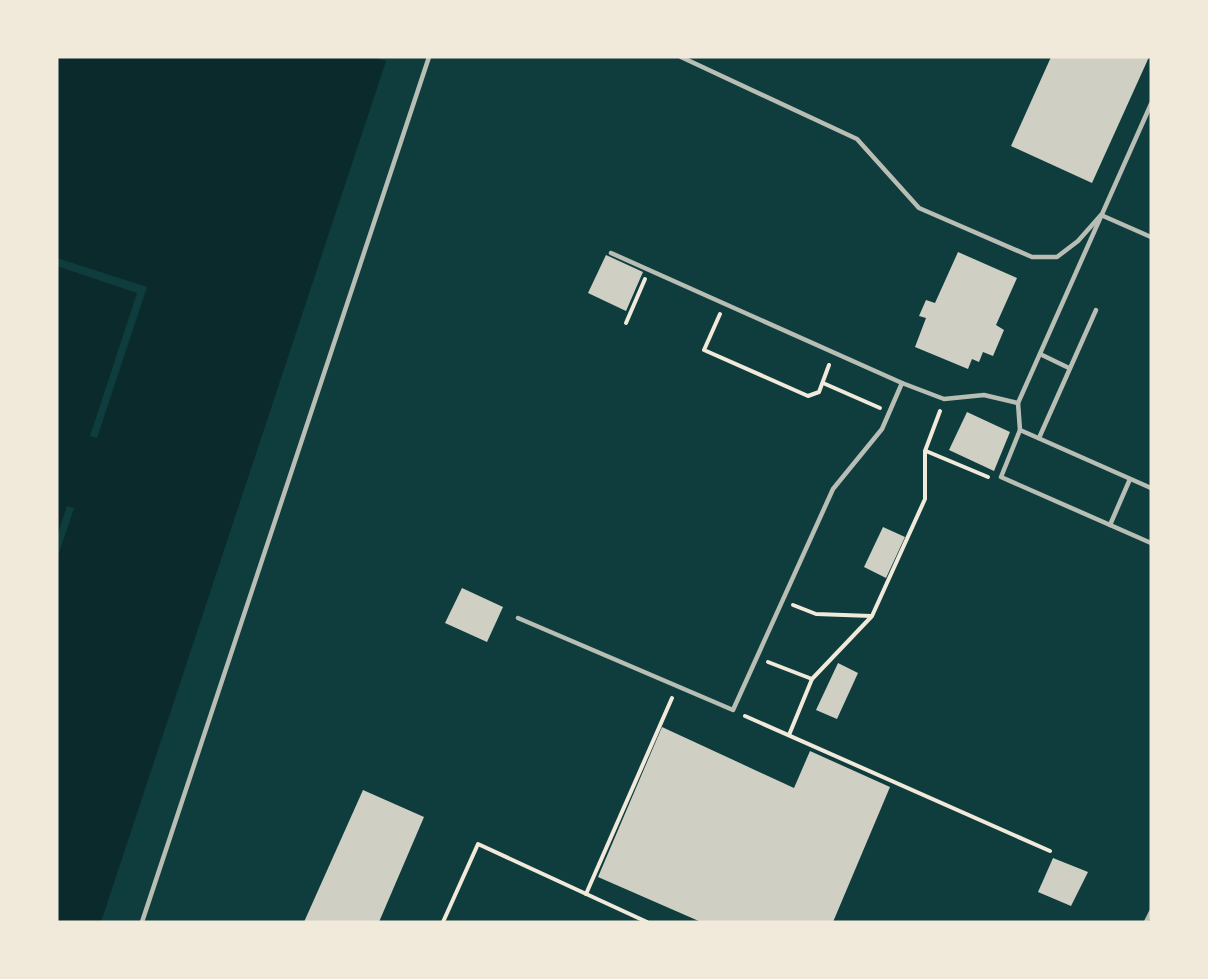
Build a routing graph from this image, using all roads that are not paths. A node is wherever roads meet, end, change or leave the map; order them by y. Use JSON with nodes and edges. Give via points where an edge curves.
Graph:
{"nodes":[{"id":1,"x":429,"y":57,"type":"edge"},
{"id":2,"x":681,"y":57,"type":"edge"},
{"id":3,"x":1151,"y":104,"type":"edge"},
{"id":4,"x":1151,"y":237,"type":"edge"},
{"id":5,"x":611,"y":253,"type":"dead end"},
{"id":6,"x":1096,"y":310,"type":"dead end"},
{"id":7,"x":1040,"y":354,"type":"junction"},
{"id":8,"x":1070,"y":368,"type":"junction"},
{"id":9,"x":902,"y":383,"type":"junction"},
{"id":10,"x":1018,"y":403,"type":"junction"},
{"id":11,"x":1020,"y":430,"type":"junction"},
{"id":12,"x":1039,"y":438,"type":"junction"},
{"id":13,"x":1130,"y":479,"type":"junction"},
{"id":14,"x":1151,"y":488,"type":"edge"},
{"id":15,"x":1110,"y":525,"type":"junction"},
{"id":16,"x":1151,"y":543,"type":"edge"},
{"id":17,"x":519,"y":618,"type":"dead end"},
{"id":18,"x":1151,"y":912,"type":"edge"},
{"id":19,"x":142,"y":922,"type":"edge"},
{"id":20,"x":1146,"y":922,"type":"edge"}],
"edges":[{"from":1,"to":19,"type":"lane"},
{"from":2,"to":4,"type":"lane","via":[[857,139],[919,208],[1032,257],[1057,257],[1078,241],[1101,214]]},
{"from":3,"to":7,"type":"lane"},
{"from":5,"to":9,"type":"lane"},
{"from":6,"to":8,"type":"lane"},
{"from":7,"to":8,"type":"lane"},
{"from":7,"to":10,"type":"lane"},
{"from":8,"to":12,"type":"lane"},
{"from":9,"to":10,"type":"lane","via":[[944,399],[984,395]]},
{"from":9,"to":17,"type":"lane","via":[[882,429],[832,489],[733,710]]},
{"from":10,"to":11,"type":"lane"},
{"from":11,"to":12,"type":"lane"},
{"from":11,"to":15,"type":"lane","via":[[1001,477]]},
{"from":12,"to":13,"type":"lane"},
{"from":13,"to":14,"type":"lane"},
{"from":13,"to":15,"type":"lane"},
{"from":15,"to":16,"type":"lane"},
{"from":18,"to":20,"type":"lane"}]}
